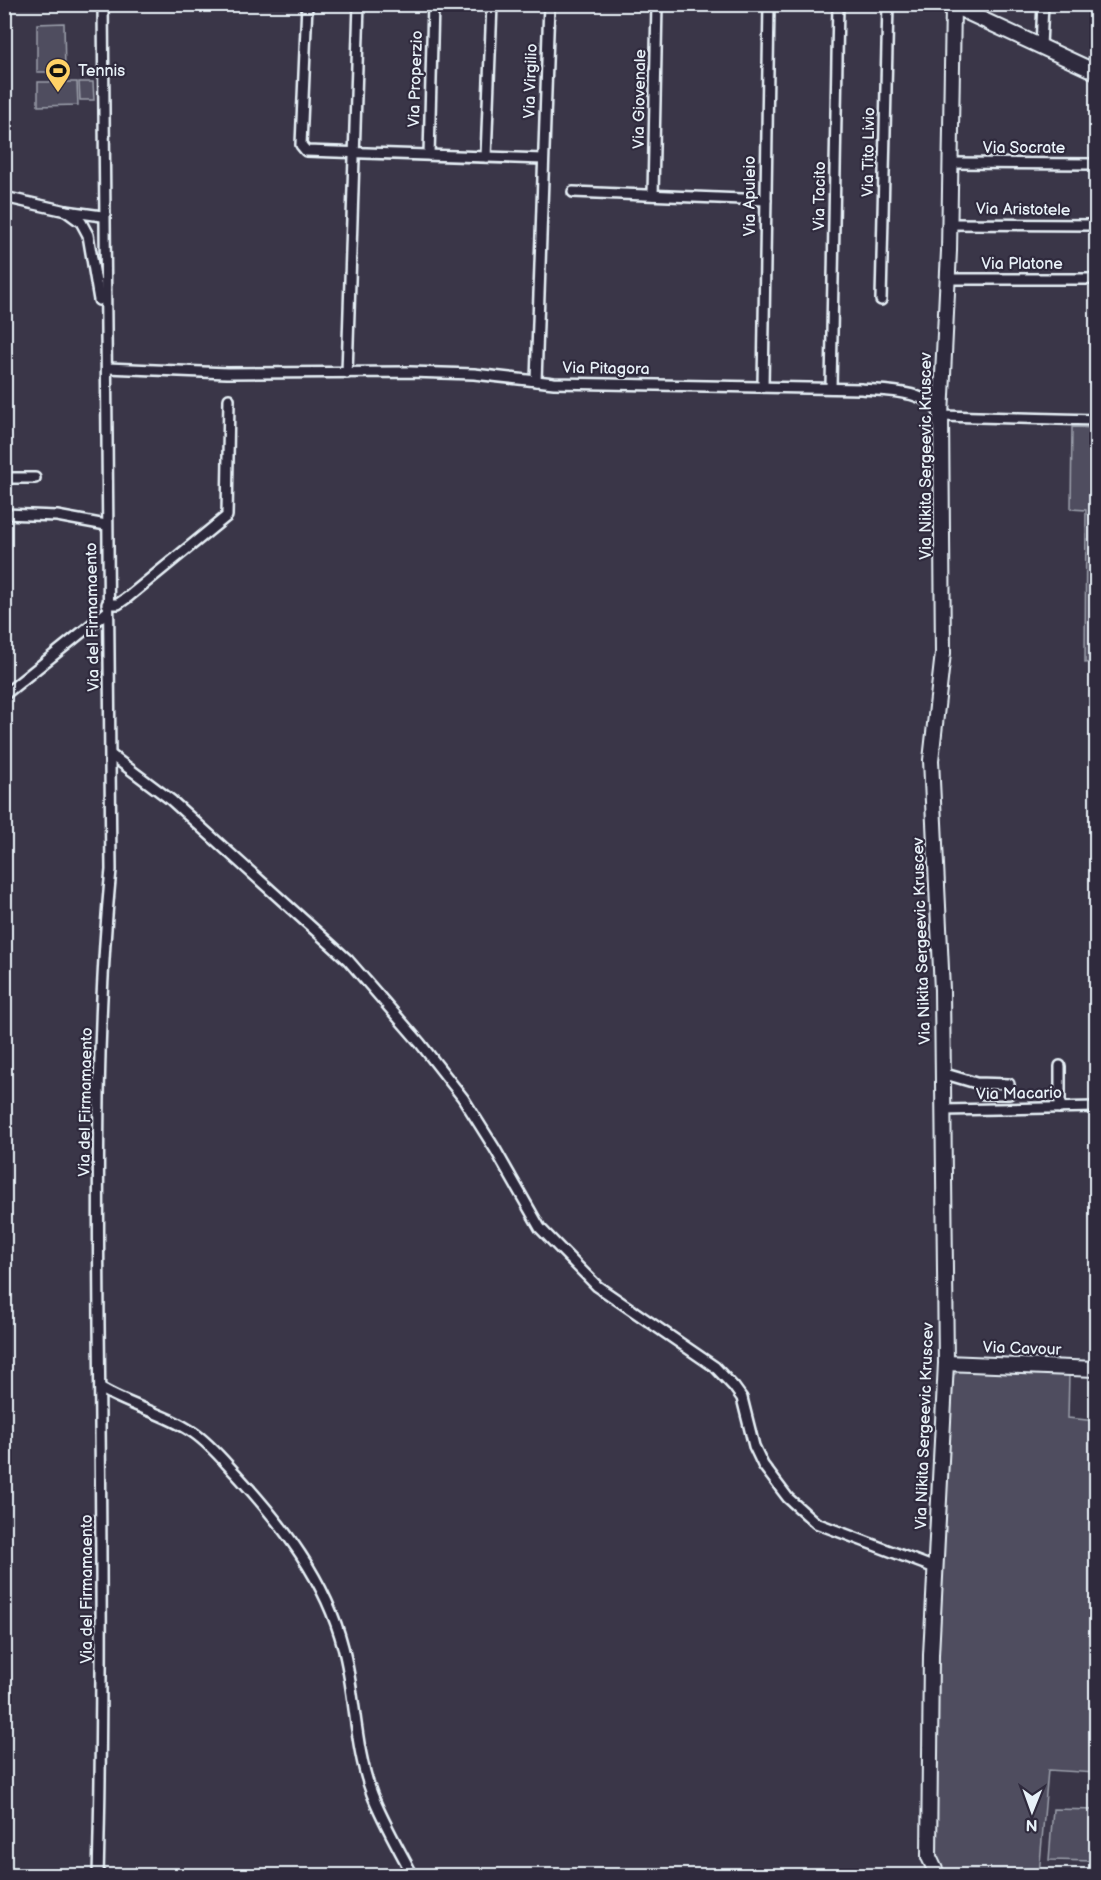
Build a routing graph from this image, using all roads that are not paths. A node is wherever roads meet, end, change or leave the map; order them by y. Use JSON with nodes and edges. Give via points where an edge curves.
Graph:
{"nodes":[{"id":1,"x":103,"y":4,"type":"edge"},
{"id":2,"x":307,"y":4,"type":"edge"},
{"id":3,"x":359,"y":4,"type":"edge"},
{"id":4,"x":433,"y":4,"type":"edge"},
{"id":5,"x":492,"y":4,"type":"edge"},
{"id":6,"x":549,"y":4,"type":"edge"},
{"id":7,"x":657,"y":4,"type":"edge"},
{"id":8,"x":769,"y":4,"type":"edge"},
{"id":9,"x":838,"y":4,"type":"edge"},
{"id":10,"x":888,"y":4,"type":"edge"},
{"id":11,"x":1043,"y":4,"type":"edge"},
{"id":12,"x":951,"y":5,"type":"edge"},
{"id":13,"x":1096,"y":41,"type":"edge"},
{"id":14,"x":1041,"y":46,"type":"junction"},
{"id":15,"x":1095,"y":71,"type":"edge"},
{"id":16,"x":353,"y":153,"type":"junction"},
{"id":17,"x":429,"y":155,"type":"junction"},
{"id":18,"x":486,"y":157,"type":"junction"},
{"id":19,"x":543,"y":159,"type":"junction"},
{"id":20,"x":950,"y":163,"type":"junction"},
{"id":21,"x":1096,"y":164,"type":"edge"},
{"id":22,"x":573,"y":192,"type":"dead end"},
{"id":23,"x":653,"y":195,"type":"junction"},
{"id":24,"x":4,"y":197,"type":"edge"},
{"id":25,"x":766,"y":200,"type":"junction"},
{"id":26,"x":66,"y":211,"type":"junction"},
{"id":27,"x":102,"y":216,"type":"junction"},
{"id":28,"x":949,"y":224,"type":"junction"},
{"id":29,"x":1096,"y":225,"type":"edge"},
{"id":30,"x":947,"y":279,"type":"junction"},
{"id":31,"x":1096,"y":279,"type":"edge"},
{"id":32,"x":881,"y":300,"type":"dead end"},
{"id":33,"x":105,"y":330,"type":"junction"},
{"id":34,"x":107,"y":368,"type":"junction"},
{"id":35,"x":347,"y":373,"type":"junction"},
{"id":36,"x":536,"y":381,"type":"junction"},
{"id":37,"x":763,"y":387,"type":"junction"},
{"id":38,"x":831,"y":388,"type":"junction"},
{"id":39,"x":229,"y":399,"type":"dead end"},
{"id":40,"x":941,"y":417,"type":"junction"},
{"id":41,"x":1096,"y":420,"type":"edge"},
{"id":42,"x":4,"y":478,"type":"edge"},
{"id":43,"x":34,"y":478,"type":"dead end"},
{"id":44,"x":4,"y":514,"type":"edge"},
{"id":45,"x":106,"y":525,"type":"junction"},
{"id":46,"x":107,"y":608,"type":"junction"},
{"id":47,"x":4,"y":695,"type":"edge"},
{"id":48,"x":111,"y":755,"type":"junction"},
{"id":49,"x":1060,"y":1066,"type":"dead end"},
{"id":50,"x":942,"y":1073,"type":"junction"},
{"id":51,"x":1096,"y":1107,"type":"edge"},
{"id":52,"x":1060,"y":1108,"type":"junction"},
{"id":53,"x":943,"y":1110,"type":"junction"},
{"id":54,"x":1005,"y":1110,"type":"junction"},
{"id":55,"x":946,"y":1363,"type":"junction"},
{"id":56,"x":1096,"y":1370,"type":"edge"},
{"id":57,"x":100,"y":1389,"type":"junction"},
{"id":58,"x":935,"y":1568,"type":"junction"},
{"id":59,"x":929,"y":1857,"type":"junction"},
{"id":60,"x":98,"y":1875,"type":"edge"},
{"id":61,"x":412,"y":1875,"type":"edge"},
{"id":62,"x":930,"y":1875,"type":"edge"},
{"id":63,"x":938,"y":1875,"type":"edge"}],
"edges":[{"from":1,"to":27,"type":"street","name":"Via del Firmamaento"},
{"from":2,"to":16,"type":"street","via":[[301,145],[306,151]]},
{"from":3,"to":16,"type":"street"},
{"from":4,"to":17,"type":"street","name":"Via Properzio"},
{"from":5,"to":18,"type":"street"},
{"from":6,"to":19,"type":"street","name":"Via Virgilio"},
{"from":7,"to":23,"type":"street","name":"Via Giovenale"},
{"from":8,"to":25,"type":"street","name":"Via Apuleio"},
{"from":9,"to":38,"type":"street","name":"Via Tacito"},
{"from":10,"to":32,"type":"street","name":"Via Tito Livio"},
{"from":11,"to":14,"type":"street"},
{"from":12,"to":14,"type":"main road"},
{"from":12,"to":20,"type":"main road","name":"Via Nikita Sergeevic Kruscev"},
{"from":13,"to":15,"type":"street"},
{"from":14,"to":15,"type":"main road"},
{"from":16,"to":17,"type":"street"},
{"from":16,"to":35,"type":"street"},
{"from":17,"to":18,"type":"street"},
{"from":18,"to":19,"type":"street"},
{"from":19,"to":36,"type":"street","name":"Via Virgilio"},
{"from":20,"to":21,"type":"street","name":"Via Socrate"},
{"from":20,"to":28,"type":"main road","name":"Via Nikita Sergeevic Kruscev"},
{"from":22,"to":23,"type":"street"},
{"from":23,"to":25,"type":"street"},
{"from":24,"to":26,"type":"street"},
{"from":25,"to":37,"type":"street","name":"Via Apuleio"},
{"from":26,"to":27,"type":"street"},
{"from":26,"to":33,"type":"street","name":"Via del Firmamaento","via":[[81,222],[88,236]]},
{"from":27,"to":33,"type":"street","name":"Via del Firmamaento"},
{"from":28,"to":29,"type":"street","name":"Via Aristotele"},
{"from":28,"to":30,"type":"main road","name":"Via Nikita Sergeevic Kruscev"},
{"from":30,"to":31,"type":"street","name":"Via Platone"},
{"from":30,"to":40,"type":"main road","name":"Via Nikita Sergeevic Kruscev"},
{"from":33,"to":34,"type":"street","name":"Via del Firmamaento"},
{"from":34,"to":35,"type":"street","name":"Via Pitagora"},
{"from":34,"to":45,"type":"street","name":"Via del Firmamaento"},
{"from":35,"to":36,"type":"street","name":"Via Pitagora","via":[[474,374]]},
{"from":36,"to":37,"type":"street","name":"Via Pitagora"},
{"from":37,"to":38,"type":"street","name":"Via Pitagora"},
{"from":38,"to":40,"type":"street","name":"Via Pitagora","via":[[900,392],[924,399],[937,408]]},
{"from":39,"to":46,"type":"street","via":[[227,516],[128,597]]},
{"from":40,"to":41,"type":"street"},
{"from":40,"to":50,"type":"main road","name":"Via Nikita Sergeevic Kruscev","via":[[943,653],[931,760],[941,932]]},
{"from":42,"to":43,"type":"street"},
{"from":44,"to":45,"type":"street","via":[[57,516]]},
{"from":45,"to":46,"type":"street","name":"Via del Firmamaento"},
{"from":46,"to":47,"type":"street"},
{"from":46,"to":48,"type":"street","name":"Via del Firmamaento"},
{"from":48,"to":57,"type":"street","name":"Via del Firmamaento","via":[[111,870],[105,931],[99,1179]]},
{"from":48,"to":58,"type":"street","via":[[171,800],[348,960],[463,1098],[540,1228],[597,1286],[715,1367],[734,1387],[742,1398],[754,1446],[763,1464],[801,1512],[816,1523]]},
{"from":49,"to":52,"type":"street"},
{"from":50,"to":53,"type":"main road","name":"Via Nikita Sergeevic Kruscev"},
{"from":50,"to":54,"type":"street","via":[[983,1084],[983,1094],[1005,1094]]},
{"from":51,"to":52,"type":"street","name":"Via Macario"},
{"from":52,"to":54,"type":"street","name":"Via Macario"},
{"from":53,"to":54,"type":"street","name":"Via Macario"},
{"from":53,"to":55,"type":"main road","name":"Via Nikita Sergeevic Kruscev"},
{"from":55,"to":56,"type":"main road","name":"Via Cavour"},
{"from":55,"to":58,"type":"main road","name":"Via Nikita Sergeevic Kruscev"},
{"from":57,"to":60,"type":"street","name":"Via del Firmamaento","via":[[103,1579]]},
{"from":57,"to":61,"type":"street","via":[[194,1432],[264,1504],[305,1560],[326,1599],[343,1645],[372,1793]]},
{"from":58,"to":59,"type":"main road","name":"Via Nikita Sergeevic Kruscev"},
{"from":59,"to":62,"type":"street","name":"Via Nikita Sergeevic Kruscev"},
{"from":59,"to":63,"type":"main road"}]}
